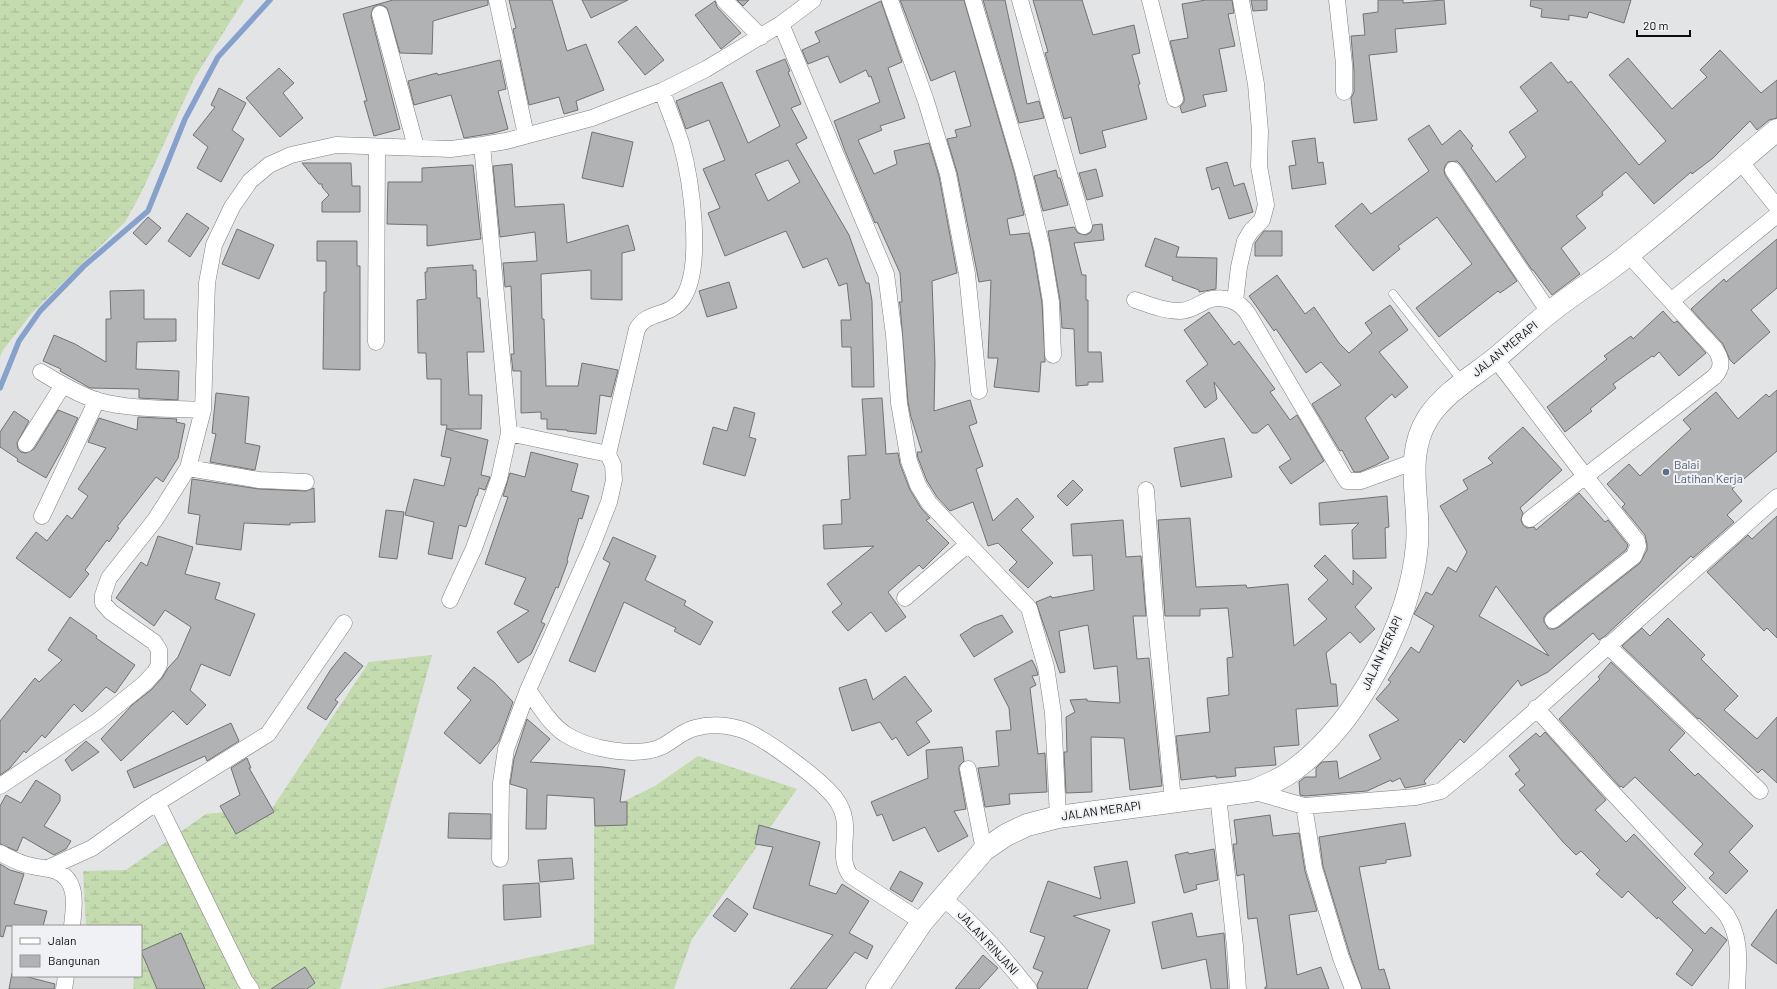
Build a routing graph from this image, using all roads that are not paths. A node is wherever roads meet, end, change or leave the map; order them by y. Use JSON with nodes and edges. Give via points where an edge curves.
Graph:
{"nodes":[{"id":1,"x":496,"y":0,"type":"edge"},
{"id":2,"x":724,"y":0,"type":"edge"},
{"id":3,"x":813,"y":0,"type":"edge"},
{"id":4,"x":890,"y":0,"type":"edge"},
{"id":5,"x":973,"y":0,"type":"edge"},
{"id":6,"x":1020,"y":0,"type":"edge"},
{"id":7,"x":1150,"y":0,"type":"edge"},
{"id":8,"x":1241,"y":0,"type":"edge"},
{"id":9,"x":1337,"y":0,"type":"edge"},
{"id":10,"x":380,"y":14,"type":"dead end"},
{"id":11,"x":781,"y":24,"type":"junction"},
{"id":12,"x":761,"y":37,"type":"junction"},
{"id":13,"x":662,"y":91,"type":"junction"},
{"id":14,"x":1344,"y":92,"type":"dead end"},
{"id":15,"x":1175,"y":99,"type":"dead end"},
{"id":16,"x":1777,"y":130,"type":"edge"},
{"id":17,"x":526,"y":135,"type":"junction"},
{"id":18,"x":482,"y":146,"type":"junction"},
{"id":19,"x":377,"y":147,"type":"junction"},
{"id":20,"x":416,"y":147,"type":"junction"},
{"id":21,"x":1740,"y":161,"type":"junction"},
{"id":22,"x":1453,"y":170,"type":"dead end"},
{"id":23,"x":1777,"y":207,"type":"edge"},
{"id":24,"x":1777,"y":215,"type":"edge"},
{"id":25,"x":1084,"y":226,"type":"dead end"},
{"id":26,"x":1629,"y":255,"type":"junction"},
{"id":27,"x":1393,"y":294,"type":"dead end"},
{"id":28,"x":1135,"y":300,"type":"dead end"},
{"id":29,"x":1235,"y":301,"type":"junction"},
{"id":30,"x":1671,"y":301,"type":"junction"},
{"id":31,"x":1549,"y":312,"type":"junction"},
{"id":32,"x":376,"y":342,"type":"dead end"},
{"id":33,"x":1053,"y":355,"type":"dead end"},
{"id":34,"x":1495,"y":358,"type":"junction"},
{"id":35,"x":41,"y":372,"type":"dead end"},
{"id":36,"x":1463,"y":382,"type":"junction"},
{"id":37,"x":63,"y":385,"type":"junction"},
{"id":38,"x":979,"y":391,"type":"dead end"},
{"id":39,"x":97,"y":400,"type":"junction"},
{"id":40,"x":203,"y":410,"type":"junction"},
{"id":41,"x":509,"y":433,"type":"junction"},
{"id":42,"x":26,"y":444,"type":"dead end"},
{"id":43,"x":608,"y":454,"type":"junction"},
{"id":44,"x":1413,"y":462,"type":"junction"},
{"id":45,"x":188,"y":468,"type":"junction"},
{"id":46,"x":1585,"y":476,"type":"junction"},
{"id":47,"x":306,"y":482,"type":"dead end"},
{"id":48,"x":1146,"y":490,"type":"dead end"},
{"id":49,"x":1777,"y":496,"type":"edge"},
{"id":50,"x":42,"y":516,"type":"dead end"},
{"id":51,"x":1530,"y":519,"type":"dead end"},
{"id":52,"x":967,"y":545,"type":"junction"},
{"id":53,"x":905,"y":598,"type":"dead end"},
{"id":54,"x":450,"y":600,"type":"dead end"},
{"id":55,"x":1553,"y":620,"type":"dead end"},
{"id":56,"x":344,"y":623,"type":"dead end"},
{"id":57,"x":1608,"y":645,"type":"junction"},
{"id":58,"x":528,"y":690,"type":"junction"},
{"id":59,"x":1536,"y":708,"type":"junction"},
{"id":60,"x":968,"y":769,"type":"dead end"},
{"id":61,"x":0,"y":786,"type":"edge"},
{"id":62,"x":1252,"y":791,"type":"junction"},
{"id":63,"x":1760,"y":791,"type":"dead end"},
{"id":64,"x":1218,"y":796,"type":"junction"},
{"id":65,"x":1173,"y":801,"type":"junction"},
{"id":66,"x":157,"y":802,"type":"junction"},
{"id":67,"x":1304,"y":806,"type":"junction"},
{"id":68,"x":1058,"y":817,"type":"junction"},
{"id":69,"x":984,"y":850,"type":"junction"},
{"id":70,"x":0,"y":853,"type":"edge"},
{"id":71,"x":500,"y":858,"type":"dead end"},
{"id":72,"x":48,"y":868,"type":"junction"},
{"id":73,"x":944,"y":899,"type":"junction"},
{"id":74,"x":922,"y":922,"type":"junction"},
{"id":75,"x":72,"y":925,"type":"edge"},
{"id":76,"x":66,"y":977,"type":"edge"},
{"id":77,"x":64,"y":989,"type":"edge"},
{"id":78,"x":251,"y":989,"type":"edge"},
{"id":79,"x":877,"y":989,"type":"edge"},
{"id":80,"x":1029,"y":989,"type":"edge"},
{"id":81,"x":1238,"y":989,"type":"edge"},
{"id":82,"x":1353,"y":989,"type":"edge"},
{"id":83,"x":1737,"y":989,"type":"edge"}],
"edges":[{"from":1,"to":17,"type":"street"},
{"from":2,"to":12,"type":"street"},
{"from":3,"to":11,"type":"street"},
{"from":4,"to":38,"type":"street","via":[[926,101],[948,174],[967,274]]},
{"from":5,"to":33,"type":"street","via":[[1023,170],[1042,248],[1051,302]]},
{"from":6,"to":25,"type":"street"},
{"from":7,"to":15,"type":"street"},
{"from":8,"to":29,"type":"street","via":[[1256,84],[1260,131],[1258,166],[1266,205],[1262,220],[1245,241]]},
{"from":9,"to":14,"type":"street","via":[[1344,64]]},
{"from":10,"to":20,"type":"street"},
{"from":11,"to":12,"type":"street"},
{"from":11,"to":52,"type":"street","via":[[886,274],[899,403],[909,461],[918,485],[929,503]]},
{"from":12,"to":13,"type":"street"},
{"from":13,"to":17,"type":"street","via":[[592,118]]},
{"from":13,"to":43,"type":"street","via":[[681,143],[689,182],[693,223],[692,274],[689,287],[676,306],[666,313],[646,318],[637,329]]},
{"from":16,"to":21,"type":"main road","name":"JALAN MERAPI"},
{"from":17,"to":18,"type":"street"},
{"from":18,"to":20,"type":"street","via":[[451,149]]},
{"from":18,"to":41,"type":"street"},
{"from":19,"to":20,"type":"street"},
{"from":19,"to":32,"type":"street"},
{"from":19,"to":40,"type":"street","via":[[336,145],[291,155],[269,165],[250,181],[232,207],[214,246],[207,283]]},
{"from":21,"to":23,"type":"street"},
{"from":21,"to":26,"type":"main road","name":"JALAN MERAPI"},
{"from":22,"to":31,"type":"street"},
{"from":24,"to":30,"type":"street"},
{"from":26,"to":30,"type":"street"},
{"from":26,"to":31,"type":"main road","name":"JALAN MERAPI"},
{"from":27,"to":36,"type":"lane"},
{"from":28,"to":29,"type":"street","via":[[1162,310],[1177,311],[1188,310],[1209,300]]},
{"from":29,"to":44,"type":"street","via":[[1243,306],[1348,481],[1361,481]]},
{"from":30,"to":46,"type":"street","via":[[1715,348],[1720,359],[1720,369],[1714,378]]},
{"from":31,"to":34,"type":"main road","name":"JALAN MERAPI"},
{"from":34,"to":36,"type":"main road","name":"JALAN MERAPI"},
{"from":34,"to":46,"type":"street"},
{"from":35,"to":37,"type":"street"},
{"from":36,"to":44,"type":"main road","name":"JALAN MERAPI","via":[[1428,418],[1418,439]]},
{"from":37,"to":39,"type":"street"},
{"from":37,"to":42,"type":"street"},
{"from":39,"to":40,"type":"street","via":[[115,404]]},
{"from":39,"to":50,"type":"street"},
{"from":40,"to":45,"type":"street"},
{"from":41,"to":43,"type":"street"},
{"from":41,"to":54,"type":"street","via":[[499,479],[474,548]]},
{"from":43,"to":58,"type":"street","via":[[613,466],[614,480],[609,502]]},
{"from":44,"to":62,"type":"main road","name":"JALAN MERAPI","via":[[1417,545],[1411,582],[1398,624],[1381,660],[1364,691],[1320,746],[1290,772]]},
{"from":45,"to":47,"type":"street","via":[[259,480]]},
{"from":45,"to":61,"type":"street","via":[[155,520],[109,578],[103,595],[103,603],[111,612],[154,642],[160,657],[160,665],[144,683],[98,721]]},
{"from":46,"to":51,"type":"street"},
{"from":46,"to":55,"type":"street","via":[[1634,536],[1637,551]]},
{"from":48,"to":65,"type":"street"},
{"from":49,"to":57,"type":"street"},
{"from":52,"to":53,"type":"street"},
{"from":52,"to":68,"type":"street","via":[[1029,608],[1046,667],[1053,713]]},
{"from":56,"to":66,"type":"street","via":[[268,734]]},
{"from":57,"to":59,"type":"street"},
{"from":57,"to":63,"type":"street"},
{"from":58,"to":71,"type":"street","via":[[506,749],[501,783]]},
{"from":58,"to":74,"type":"street","via":[[547,717],[564,733],[606,749],[645,752],[661,746],[683,732],[708,726],[741,729],[762,739],[822,784],[839,804],[845,822],[845,868],[850,876]]},
{"from":59,"to":67,"type":"street","via":[[1441,791],[1416,797]]},
{"from":59,"to":83,"type":"street","via":[[1726,914],[1737,937]]},
{"from":60,"to":69,"type":"street"},
{"from":62,"to":64,"type":"main road","name":"JALAN MERAPI"},
{"from":62,"to":67,"type":"street"},
{"from":64,"to":65,"type":"main road","name":"JALAN MERAPI"},
{"from":64,"to":81,"type":"street"},
{"from":65,"to":68,"type":"main road","name":"JALAN MERAPI"},
{"from":66,"to":72,"type":"street","via":[[92,848]]},
{"from":66,"to":78,"type":"street"},
{"from":67,"to":82,"type":"street","via":[[1314,868],[1340,958]]},
{"from":68,"to":69,"type":"main road","name":"JALAN MERAPI","via":[[1027,825]]},
{"from":69,"to":73,"type":"main road","name":"JALAN MERAPI"},
{"from":70,"to":72,"type":"street","via":[[21,863]]},
{"from":72,"to":75,"type":"street","via":[[66,877],[72,886]]},
{"from":73,"to":74,"type":"main road","name":"JALAN MERAPI"},
{"from":73,"to":80,"type":"street","name":"JALAN RINJANI","via":[[964,915],[1002,955]]},
{"from":74,"to":79,"type":"main road","name":"JALAN MERAPI"},
{"from":76,"to":77,"type":"street"}]}
